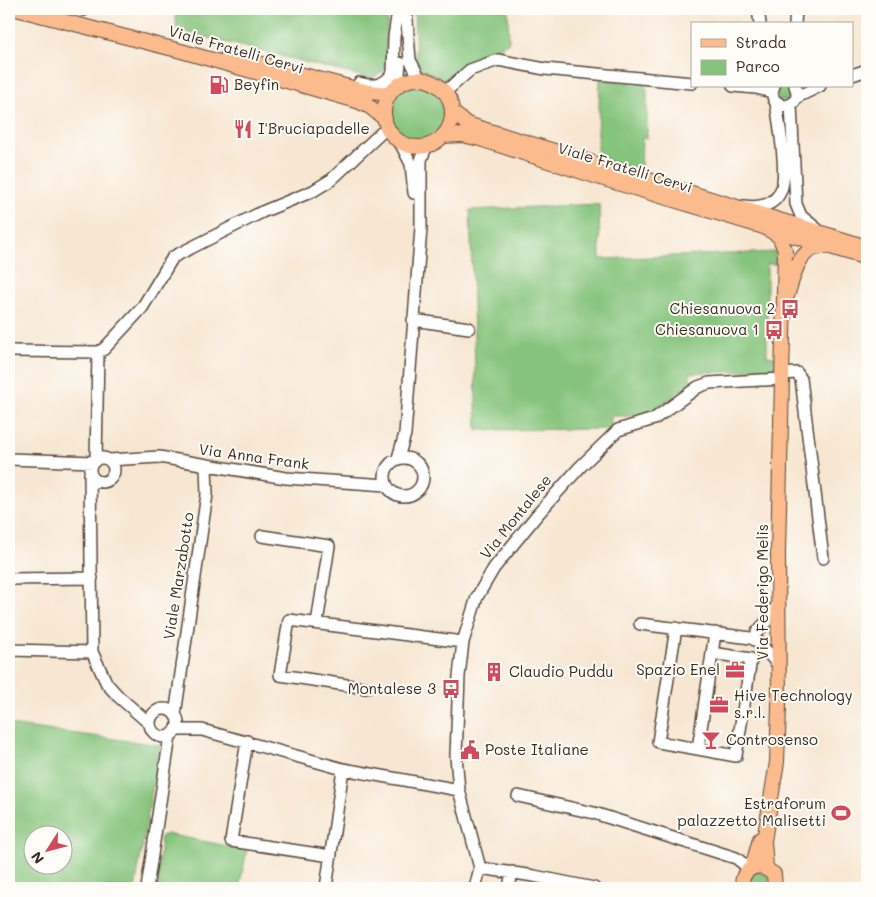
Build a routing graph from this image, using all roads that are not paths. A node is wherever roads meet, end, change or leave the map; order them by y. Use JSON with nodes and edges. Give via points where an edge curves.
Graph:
{"nodes":[{"id":1,"x":16,"y":9,"type":"edge"},
{"id":2,"x":49,"y":9,"type":"edge"},
{"id":3,"x":758,"y":9,"type":"edge"},
{"id":4,"x":796,"y":9,"type":"edge"},
{"id":5,"x":400,"y":11,"type":"edge"},
{"id":6,"x":760,"y":22,"type":"edge"},
{"id":7,"x":795,"y":22,"type":"edge"},
{"id":8,"x":405,"y":62,"type":"junction"},
{"id":9,"x":867,"y":70,"type":"edge"},
{"id":10,"x":854,"y":74,"type":"edge"},
{"id":11,"x":312,"y":77,"type":"junction"},
{"id":12,"x":420,"y":79,"type":"junction"},
{"id":13,"x":691,"y":83,"type":"edge"},
{"id":14,"x":756,"y":88,"type":"edge"},
{"id":15,"x":815,"y":88,"type":"edge"},
{"id":16,"x":773,"y":89,"type":"edge"},
{"id":17,"x":394,"y":90,"type":"junction"},
{"id":18,"x":445,"y":92,"type":"junction"},
{"id":19,"x":794,"y":96,"type":"edge"},
{"id":20,"x":776,"y":103,"type":"junction"},
{"id":21,"x":452,"y":112,"type":"junction"},
{"id":22,"x":385,"y":119,"type":"junction"},
{"id":23,"x":381,"y":133,"type":"dead end"},
{"id":24,"x":443,"y":136,"type":"junction"},
{"id":25,"x":399,"y":140,"type":"junction"},
{"id":26,"x":427,"y":145,"type":"junction"},
{"id":27,"x":735,"y":206,"type":"junction"},
{"id":28,"x":764,"y":227,"type":"junction"},
{"id":29,"x":824,"y":234,"type":"junction"},
{"id":30,"x":418,"y":245,"type":"junction"},
{"id":31,"x":832,"y":247,"type":"junction"},
{"id":32,"x":867,"y":247,"type":"edge"},
{"id":33,"x":867,"y":258,"type":"edge"},
{"id":34,"x":784,"y":304,"type":"junction"},
{"id":35,"x":413,"y":320,"type":"junction"},
{"id":36,"x":469,"y":328,"type":"dead end"},
{"id":37,"x":9,"y":351,"type":"edge"},
{"id":38,"x":98,"y":352,"type":"junction"},
{"id":39,"x":781,"y":376,"type":"junction"},
{"id":40,"x":405,"y":434,"type":"junction"},
{"id":41,"x":398,"y":458,"type":"junction"},
{"id":42,"x":411,"y":458,"type":"junction"},
{"id":43,"x":9,"y":459,"type":"edge"},
{"id":44,"x":138,"y":460,"type":"junction"},
{"id":45,"x":96,"y":462,"type":"junction"},
{"id":46,"x":206,"y":466,"type":"junction"},
{"id":47,"x":385,"y":472,"type":"junction"},
{"id":48,"x":110,"y":478,"type":"junction"},
{"id":49,"x":366,"y":482,"type":"junction"},
{"id":50,"x":386,"y":485,"type":"junction"},
{"id":51,"x":90,"y":505,"type":"junction"},
{"id":52,"x":262,"y":536,"type":"dead end"},
{"id":53,"x":822,"y":558,"type":"dead end"},
{"id":54,"x":92,"y":578,"type":"junction"},
{"id":55,"x":9,"y":579,"type":"edge"},
{"id":56,"x":779,"y":602,"type":"junction"},
{"id":57,"x":317,"y":623,"type":"junction"},
{"id":58,"x":640,"y":624,"type":"dead end"},
{"id":59,"x":676,"y":628,"type":"junction"},
{"id":60,"x":715,"y":633,"type":"junction"},
{"id":61,"x":756,"y":637,"type":"junction"},
{"id":62,"x":779,"y":637,"type":"junction"},
{"id":63,"x":463,"y":642,"type":"junction"},
{"id":64,"x":9,"y":650,"type":"edge"},
{"id":65,"x":92,"y":652,"type":"junction"},
{"id":66,"x":712,"y":653,"type":"junction"},
{"id":67,"x":779,"y":666,"type":"junction"},
{"id":68,"x":366,"y":688,"type":"dead end"},
{"id":69,"x":177,"y":691,"type":"junction"},
{"id":70,"x":128,"y":704,"type":"junction"},
{"id":71,"x":157,"y":712,"type":"junction"},
{"id":72,"x":150,"y":724,"type":"junction"},
{"id":73,"x":172,"y":727,"type":"junction"},
{"id":74,"x":247,"y":741,"type":"junction"},
{"id":75,"x":698,"y":749,"type":"junction"},
{"id":76,"x":343,"y":769,"type":"junction"},
{"id":77,"x":459,"y":790,"type":"junction"},
{"id":78,"x":518,"y":796,"type":"dead end"},
{"id":79,"x":771,"y":805,"type":"junction"},
{"id":80,"x":756,"y":851,"type":"junction"},
{"id":81,"x":331,"y":856,"type":"junction"},
{"id":82,"x":736,"y":858,"type":"junction"},
{"id":83,"x":480,"y":868,"type":"junction"},
{"id":84,"x":512,"y":872,"type":"junction"},
{"id":85,"x":748,"y":878,"type":"edge"},
{"id":86,"x":778,"y":887,"type":"edge"},
{"id":87,"x":147,"y":888,"type":"edge"},
{"id":88,"x":326,"y":888,"type":"edge"},
{"id":89,"x":475,"y":888,"type":"edge"},
{"id":90,"x":509,"y":888,"type":"edge"},
{"id":91,"x":594,"y":888,"type":"edge"}],
"edges":[{"from":1,"to":22,"type":"main road","name":"Viale Fratelli Cervi","via":[[181,50],[357,101]]},
{"from":2,"to":11,"type":"main road","name":"Viale Fratelli Cervi"},
{"from":3,"to":6,"type":"street"},
{"from":4,"to":7,"type":"street"},
{"from":5,"to":8,"type":"street"},
{"from":5,"to":11,"type":"street","via":[[394,37],[393,73],[384,83],[378,86],[330,75]]},
{"from":8,"to":12,"type":"street"},
{"from":8,"to":17,"type":"street"},
{"from":9,"to":10,"type":"street"},
{"from":11,"to":17,"type":"main road","name":"Viale Fratelli Cervi","via":[[368,92]]},
{"from":12,"to":17,"type":"main road","name":"Viale Fratelli Cervi","via":[[409,80]]},
{"from":12,"to":18,"type":"main road","via":[[434,83]]},
{"from":13,"to":18,"type":"street","via":[[545,69],[498,60],[470,70]]},
{"from":14,"to":16,"type":"street"},
{"from":15,"to":19,"type":"street"},
{"from":16,"to":20,"type":"street"},
{"from":17,"to":22,"type":"main road","via":[[385,106]]},
{"from":18,"to":21,"type":"main road"},
{"from":19,"to":20,"type":"street","via":[[783,106]]},
{"from":19,"to":29,"type":"street","via":[[797,208],[806,221]]},
{"from":20,"to":27,"type":"street","via":[[781,139],[781,190],[764,206]]},
{"from":21,"to":24,"type":"main road","via":[[450,125]]},
{"from":21,"to":27,"type":"main road","name":"Viale Fratelli Cervi","via":[[467,124]]},
{"from":22,"to":25,"type":"main road","name":"Viale Fratelli Cervi","via":[[391,133]]},
{"from":23,"to":38,"type":"street","via":[[331,180],[313,191],[262,212],[173,257],[142,308],[104,350]]},
{"from":24,"to":26,"type":"main road"},
{"from":24,"to":28,"type":"main road","name":"Viale Fratelli Cervi","via":[[462,135],[480,139]]},
{"from":25,"to":26,"type":"main road","via":[[416,146]]},
{"from":25,"to":30,"type":"street","via":[[411,164]]},
{"from":26,"to":30,"type":"street","via":[[421,160]]},
{"from":27,"to":29,"type":"main road","name":"Viale Fratelli Cervi"},
{"from":28,"to":31,"type":"main road","name":"Viale Fratelli Cervi"},
{"from":28,"to":34,"type":"main road","via":[[783,242]]},
{"from":29,"to":32,"type":"main road","name":"Viale Fratelli Cervi"},
{"from":30,"to":35,"type":"street"},
{"from":31,"to":33,"type":"main road","name":"Viale Fratelli Cervi"},
{"from":31,"to":34,"type":"main road","via":[[813,248],[802,257]]},
{"from":34,"to":39,"type":"main road"},
{"from":35,"to":36,"type":"street"},
{"from":35,"to":40,"type":"street"},
{"from":37,"to":38,"type":"street"},
{"from":38,"to":45,"type":"street"},
{"from":39,"to":53,"type":"street","via":[[797,373],[801,379]]},
{"from":39,"to":56,"type":"main road","name":"Via Federigo Melis"},
{"from":39,"to":63,"type":"street","name":"Via Montalese","via":[[709,383],[698,387],[654,420],[618,430],[552,498],[489,575],[474,604]]},
{"from":40,"to":41,"type":"street"},
{"from":40,"to":42,"type":"street"},
{"from":41,"to":42,"type":"street"},
{"from":41,"to":47,"type":"street"},
{"from":42,"to":50,"type":"street","via":[[423,472],[424,479],[418,490],[401,496]]},
{"from":43,"to":45,"type":"street","name":"Via Anna Frank"},
{"from":44,"to":45,"type":"street","name":"Via Anna Frank"},
{"from":44,"to":46,"type":"street","name":"Via Anna Frank","via":[[159,458]]},
{"from":44,"to":48,"type":"street","name":"Via Anna Frank"},
{"from":45,"to":48,"type":"street","via":[[114,466]]},
{"from":45,"to":48,"type":"street","via":[[94,480]]},
{"from":45,"to":51,"type":"street"},
{"from":46,"to":49,"type":"street","name":"Via Anna Frank","via":[[324,482]]},
{"from":46,"to":69,"type":"street","name":"Viale Marzabotto","via":[[207,494]]},
{"from":47,"to":49,"type":"street"},
{"from":47,"to":50,"type":"street"},
{"from":48,"to":51,"type":"street"},
{"from":49,"to":50,"type":"street","name":"Via Anna Frank"},
{"from":51,"to":54,"type":"street"},
{"from":52,"to":57,"type":"street","via":[[329,546]]},
{"from":54,"to":55,"type":"street"},
{"from":54,"to":65,"type":"street"},
{"from":56,"to":61,"type":"street"},
{"from":56,"to":62,"type":"main road","name":"Via Federigo Melis"},
{"from":57,"to":63,"type":"street"},
{"from":57,"to":68,"type":"street","via":[[289,620],[280,675]]},
{"from":58,"to":59,"type":"street"},
{"from":59,"to":60,"type":"street"},
{"from":59,"to":75,"type":"street","via":[[658,742]]},
{"from":60,"to":61,"type":"street"},
{"from":60,"to":66,"type":"street"},
{"from":61,"to":62,"type":"street"},
{"from":61,"to":67,"type":"street"},
{"from":62,"to":67,"type":"main road","name":"Via Federigo Melis"},
{"from":63,"to":77,"type":"street","name":"Via Montalese","via":[[456,756]]},
{"from":64,"to":65,"type":"street"},
{"from":65,"to":70,"type":"street","via":[[107,684]]},
{"from":66,"to":75,"type":"street"},
{"from":66,"to":75,"type":"street","via":[[750,659],[739,736],[736,756]]},
{"from":67,"to":79,"type":"main road","name":"Via Federigo Melis","via":[[777,762]]},
{"from":69,"to":71,"type":"street"},
{"from":69,"to":73,"type":"street","name":"Viale Marzabotto"},
{"from":70,"to":71,"type":"street"},
{"from":70,"to":72,"type":"street"},
{"from":71,"to":72,"type":"street"},
{"from":71,"to":73,"type":"street","via":[[166,710]]},
{"from":72,"to":73,"type":"street","via":[[154,733]]},
{"from":73,"to":74,"type":"street","via":[[202,730]]},
{"from":73,"to":87,"type":"street","name":"Viale Marzabotto"},
{"from":74,"to":76,"type":"street"},
{"from":74,"to":81,"type":"street","via":[[231,840]]},
{"from":76,"to":77,"type":"street"},
{"from":76,"to":81,"type":"street"},
{"from":77,"to":83,"type":"street","name":"Via Montalese"},
{"from":78,"to":82,"type":"street","via":[[594,812]]},
{"from":79,"to":80,"type":"main road","name":"Via Federigo Melis"},
{"from":79,"to":85,"type":"main road","name":"Via Federigo Melis","via":[[764,841]]},
{"from":80,"to":82,"type":"street"},
{"from":80,"to":85,"type":"main road","name":"Via Federigo Melis"},
{"from":81,"to":88,"type":"street"},
{"from":82,"to":85,"type":"street"},
{"from":83,"to":84,"type":"street"},
{"from":83,"to":89,"type":"street","name":"Via Montalese"},
{"from":84,"to":90,"type":"street"},
{"from":84,"to":91,"type":"street"},
{"from":85,"to":86,"type":"main road","name":"Via Federigo Melis","via":[[774,874]]}]}
